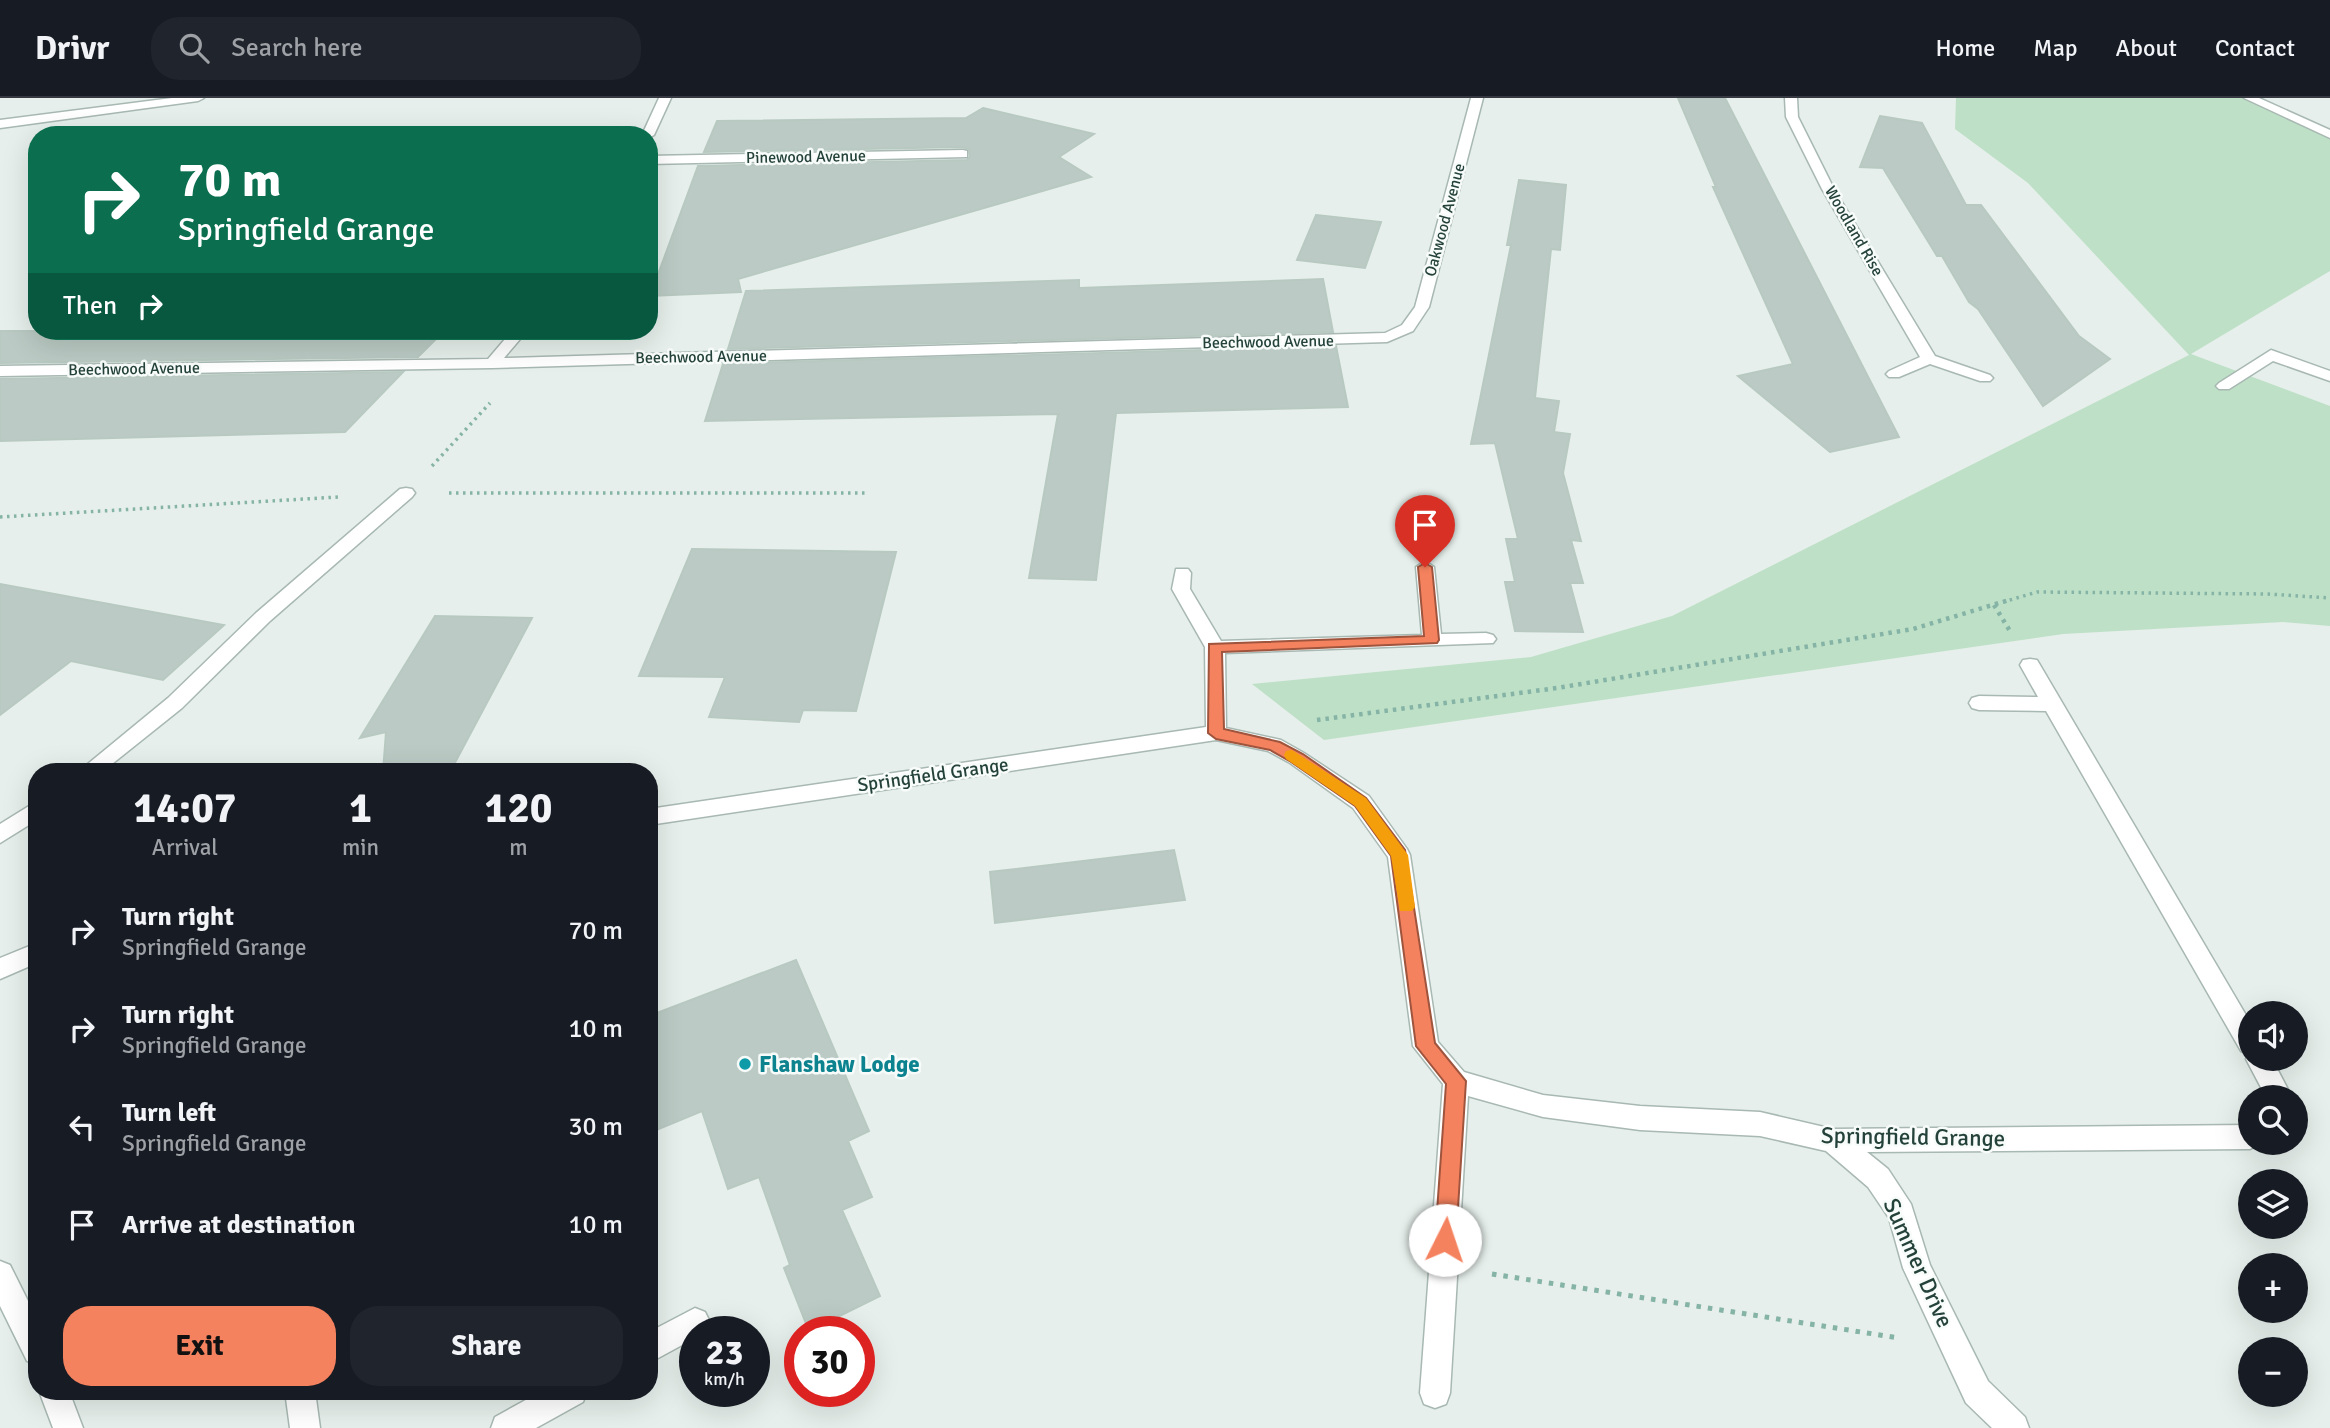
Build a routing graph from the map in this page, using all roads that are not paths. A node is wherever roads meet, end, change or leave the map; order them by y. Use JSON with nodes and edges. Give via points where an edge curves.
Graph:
{"nodes":[{"id":1,"x":198,"y":98,"type":"edge"},
{"id":2,"x":665,"y":98,"type":"edge"},
{"id":3,"x":1477,"y":98,"type":"edge"},
{"id":4,"x":1791,"y":98,"type":"edge"},
{"id":5,"x":2250,"y":98,"type":"edge"},
{"id":6,"x":0,"y":124,"type":"edge"},
{"id":7,"x":652,"y":126,"type":"edge"},
{"id":8,"x":2330,"y":134,"type":"edge"},
{"id":9,"x":963,"y":154,"type":"dead end"},
{"id":10,"x":658,"y":160,"type":"edge"},
{"id":11,"x":1402,"y":334,"type":"joint"},
{"id":12,"x":512,"y":340,"type":"edge"},
{"id":13,"x":1929,"y":359,"type":"junction"},
{"id":14,"x":492,"y":363,"type":"junction"},
{"id":15,"x":0,"y":371,"type":"edge"},
{"id":16,"x":1894,"y":373,"type":"dead end"},
{"id":17,"x":2330,"y":376,"type":"edge"},
{"id":18,"x":1985,"y":378,"type":"dead end"},
{"id":19,"x":2224,"y":386,"type":"dead end"},
{"id":20,"x":407,"y":493,"type":"road end"},
{"id":21,"x":1425,"y":567,"type":"dead end"},
{"id":22,"x":1182,"y":573,"type":"dead end"},
{"id":23,"x":1486,"y":639,"type":"dead end"},
{"id":24,"x":1432,"y":640,"type":"junction"},
{"id":25,"x":1214,"y":648,"type":"junction"},
{"id":26,"x":2030,"y":665,"type":"dead end"},
{"id":27,"x":1979,"y":703,"type":"dead end"},
{"id":28,"x":2053,"y":704,"type":"junction"},
{"id":29,"x":1216,"y":733,"type":"junction"},
{"id":30,"x":99,"y":763,"type":"edge"},
{"id":31,"x":28,"y":815,"type":"edge"},
{"id":32,"x":658,"y":816,"type":"edge"},
{"id":33,"x":0,"y":835,"type":"edge"},
{"id":34,"x":28,"y":956,"type":"edge"},
{"id":35,"x":0,"y":969,"type":"edge"},
{"id":36,"x":2238,"y":1023,"type":"edge"},
{"id":37,"x":1456,"y":1081,"type":"junction"},
{"id":38,"x":2238,"y":1137,"type":"edge"},
{"id":39,"x":1833,"y":1140,"type":"junction"},
{"id":40,"x":0,"y":1275,"type":"edge"},
{"id":41,"x":679,"y":1331,"type":"edge"},
{"id":42,"x":28,"y":1333,"type":"edge"},
{"id":43,"x":658,"y":1343,"type":"edge"},
{"id":44,"x":1435,"y":1393,"type":"dead end"},
{"id":45,"x":57,"y":1400,"type":"edge"},
{"id":46,"x":301,"y":1400,"type":"edge"},
{"id":47,"x":556,"y":1400,"type":"edge"},
{"id":48,"x":68,"y":1428,"type":"edge"},
{"id":49,"x":305,"y":1428,"type":"edge"},
{"id":50,"x":506,"y":1428,"type":"edge"},
{"id":51,"x":2014,"y":1428,"type":"edge"}],
"edges":[{"from":1,"to":6,"type":"street"},
{"from":2,"to":7,"type":"street"},
{"from":3,"to":11,"type":"street","name":"Oakwood Avenue","via":[[1422,307],[1417,321]]},
{"from":4,"to":13,"type":"street","name":"Woodland Rise","via":[[1792,117],[1828,189]]},
{"from":5,"to":8,"type":"street"},
{"from":9,"to":10,"type":"street","name":"Pinewood Avenue"},
{"from":11,"to":14,"type":"street","name":"Beechwood Avenue","via":[[1372,339]]},
{"from":12,"to":14,"type":"street"},
{"from":13,"to":16,"type":"street"},
{"from":13,"to":18,"type":"street"},
{"from":14,"to":15,"type":"street","name":"Beechwood Avenue"},
{"from":17,"to":19,"type":"street","via":[[2271,355]]},
{"from":20,"to":30,"type":"street","via":[[263,617],[175,702]]},
{"from":21,"to":24,"type":"street"},
{"from":22,"to":25,"type":"street","via":[[1181,589]]},
{"from":23,"to":24,"type":"street"},
{"from":24,"to":25,"type":"street"},
{"from":25,"to":29,"type":"street"},
{"from":26,"to":28,"type":"street"},
{"from":27,"to":28,"type":"street"},
{"from":28,"to":36,"type":"street"},
{"from":29,"to":32,"type":"street","name":"Springfield Grange"},
{"from":29,"to":37,"type":"street","name":"Springfield Grange","via":[[1274,746],[1297,758],[1361,802],[1399,855],[1426,1046]]},
{"from":31,"to":33,"type":"street"},
{"from":34,"to":35,"type":"street"},
{"from":37,"to":39,"type":"street","name":"Springfield Grange","via":[[1543,1106],[1640,1118],[1760,1124]]},
{"from":37,"to":44,"type":"street"},
{"from":38,"to":39,"type":"street","name":"Springfield Grange"},
{"from":39,"to":51,"type":"street","name":"Summer Drive","via":[[1878,1178],[1901,1213],[1917,1268],[1977,1392]]},
{"from":40,"to":42,"type":"street"},
{"from":41,"to":43,"type":"street"},
{"from":45,"to":48,"type":"street"},
{"from":46,"to":49,"type":"street"},
{"from":47,"to":50,"type":"street"}]}
